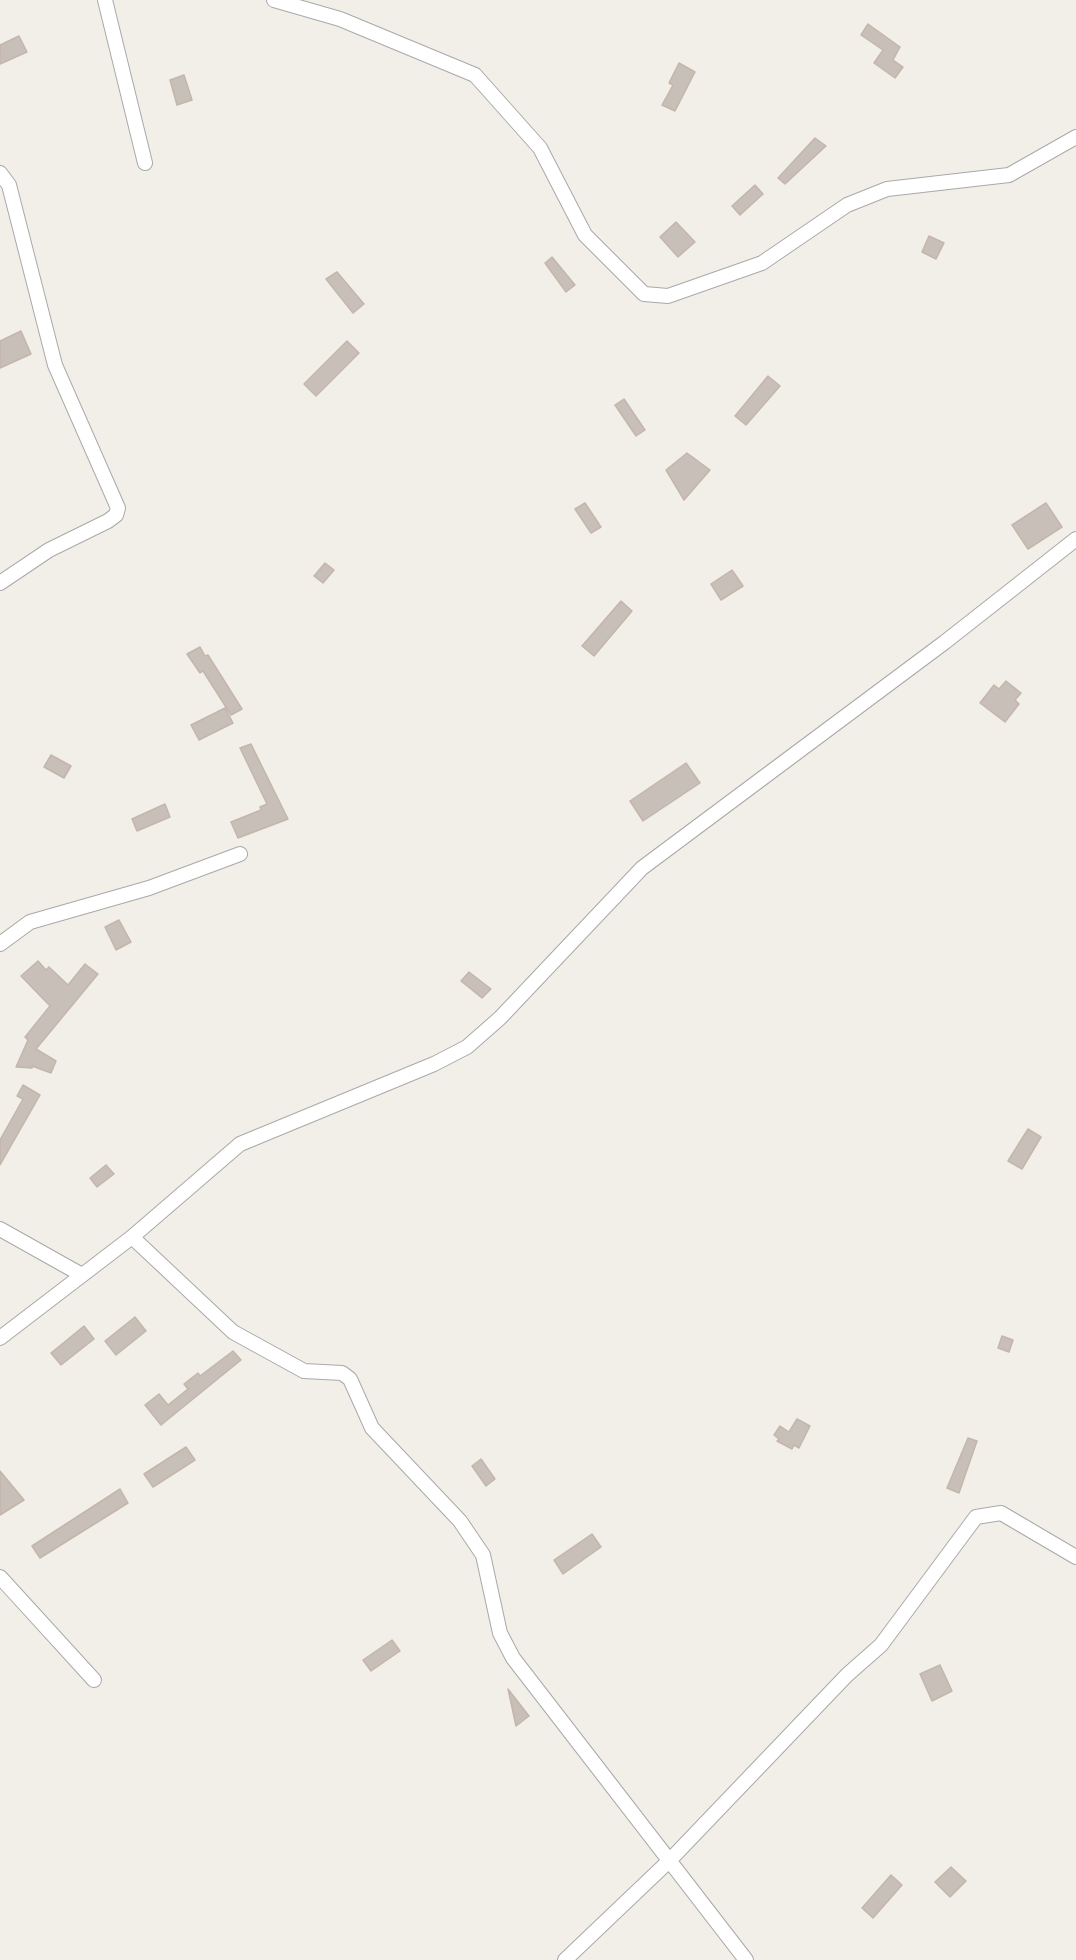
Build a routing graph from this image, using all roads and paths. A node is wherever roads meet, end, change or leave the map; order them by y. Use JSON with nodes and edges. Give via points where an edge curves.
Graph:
{"nodes":[{"id":1,"x":105,"y":0,"type":"edge"},
{"id":2,"x":274,"y":0,"type":"edge"},
{"id":3,"x":1076,"y":137,"type":"edge"},
{"id":4,"x":145,"y":164,"type":"dead end"},
{"id":5,"x":0,"y":173,"type":"edge"},
{"id":6,"x":1076,"y":539,"type":"edge"},
{"id":7,"x":0,"y":583,"type":"edge"},
{"id":8,"x":240,"y":855,"type":"dead end"},
{"id":9,"x":0,"y":944,"type":"edge"},
{"id":10,"x":0,"y":1230,"type":"edge"},
{"id":11,"x":132,"y":1237,"type":"junction"},
{"id":12,"x":82,"y":1275,"type":"junction"},
{"id":13,"x":0,"y":1338,"type":"edge"},
{"id":14,"x":1076,"y":1557,"type":"edge"},
{"id":15,"x":0,"y":1577,"type":"edge"},
{"id":16,"x":94,"y":1680,"type":"dead end"},
{"id":17,"x":670,"y":1860,"type":"junction"},
{"id":18,"x":565,"y":1960,"type":"edge"},
{"id":19,"x":746,"y":1960,"type":"edge"}],
"edges":[{"from":1,"to":4,"type":"street"},
{"from":2,"to":3,"type":"street","via":[[340,19],[475,75],[540,148],[585,235],[644,294],[668,296],[762,263],[847,205],[887,189],[1009,175]]},
{"from":5,"to":7,"type":"street","via":[[9,185],[55,365],[118,508],[116,515],[49,550]]},
{"from":6,"to":11,"type":"street","via":[[936,649],[642,868],[500,1018],[467,1047],[240,1144]]},
{"from":8,"to":9,"type":"street","via":[[149,888],[30,922]]},
{"from":10,"to":12,"type":"street"},
{"from":11,"to":12,"type":"street"},
{"from":11,"to":17,"type":"street","via":[[233,1332],[304,1371],[342,1373],[350,1379],[372,1428],[460,1521],[483,1555],[500,1633],[513,1658]]},
{"from":12,"to":13,"type":"street"},
{"from":14,"to":17,"type":"street","via":[[1001,1513],[976,1517],[881,1645],[847,1675]]},
{"from":15,"to":16,"type":"street"},
{"from":17,"to":18,"type":"street"},
{"from":17,"to":19,"type":"street"}]}
